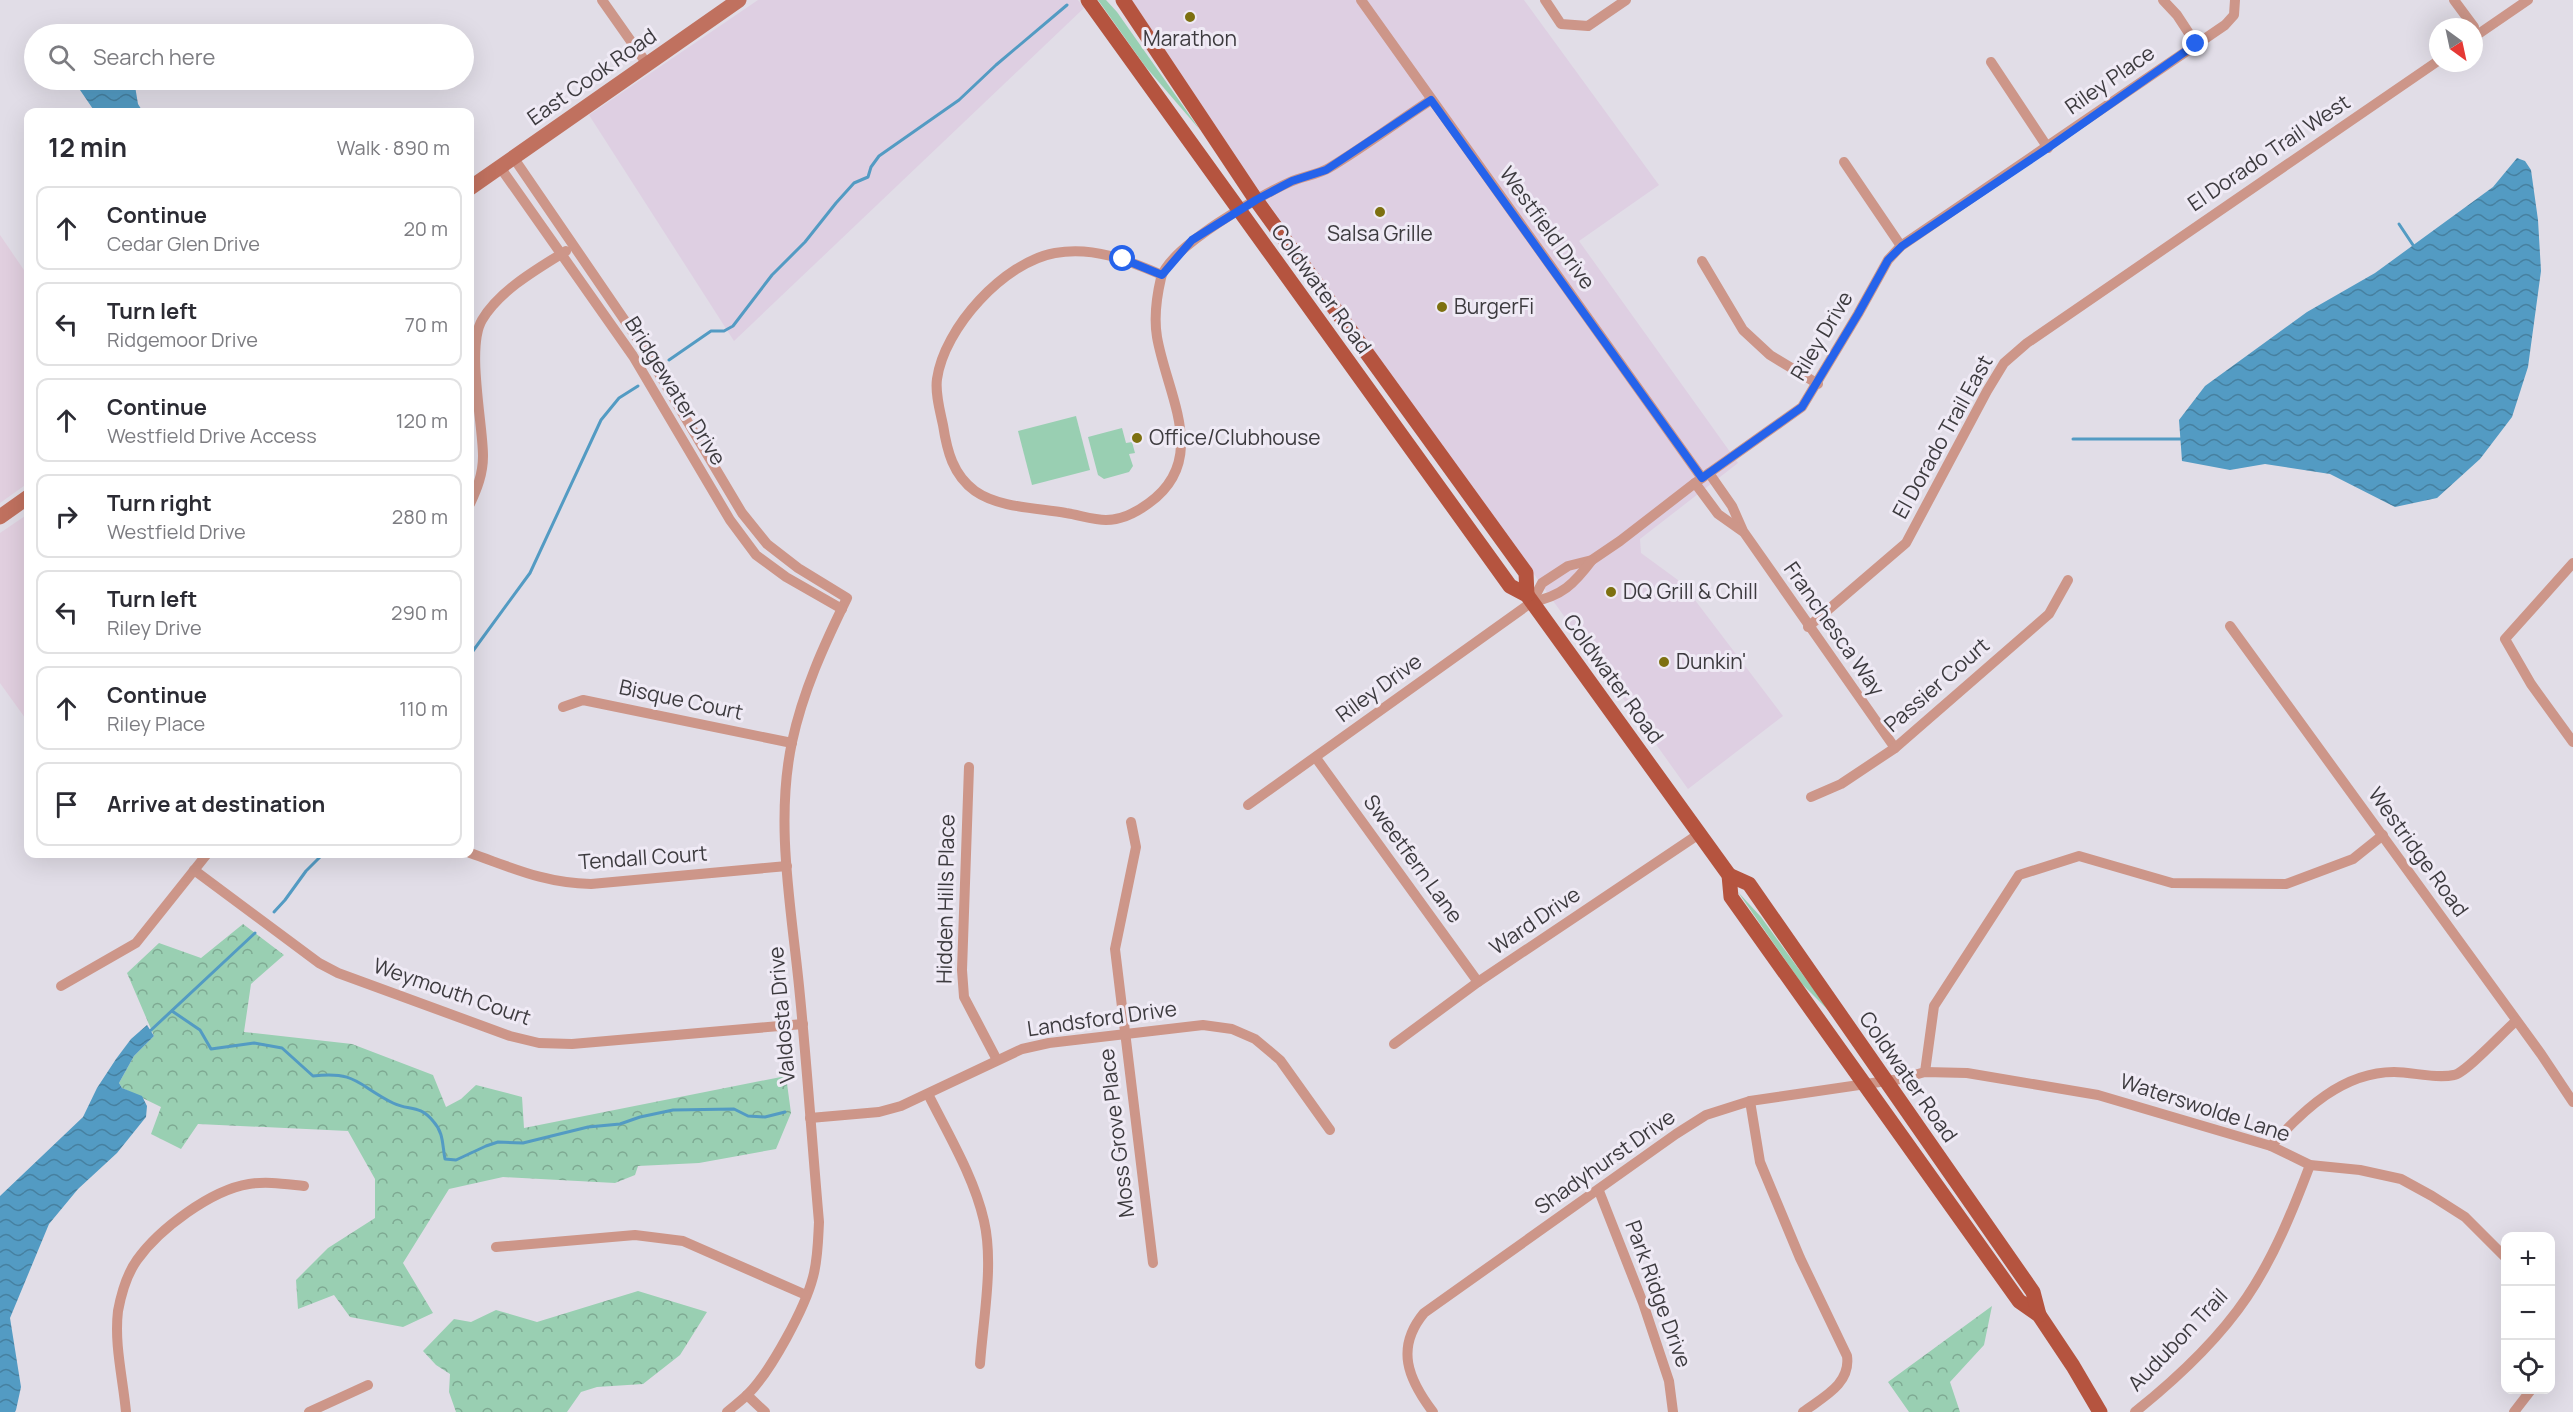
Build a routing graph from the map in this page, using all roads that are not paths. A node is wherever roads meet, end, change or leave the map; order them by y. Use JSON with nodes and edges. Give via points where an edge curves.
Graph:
{"nodes":[{"id":1,"x":602,"y":0,"type":"edge"},
{"id":2,"x":739,"y":0,"type":"edge"},
{"id":3,"x":1088,"y":0,"type":"edge"},
{"id":4,"x":1123,"y":0,"type":"edge"},
{"id":5,"x":1361,"y":0,"type":"edge"},
{"id":6,"x":1545,"y":0,"type":"edge"},
{"id":7,"x":1626,"y":0,"type":"edge"},
{"id":8,"x":2163,"y":0,"type":"edge"},
{"id":9,"x":2235,"y":0,"type":"edge"},
{"id":10,"x":2454,"y":0,"type":"edge"},
{"id":11,"x":2528,"y":0,"type":"edge"},
{"id":12,"x":2466,"y":18,"type":"edge"},
{"id":13,"x":2483,"y":26,"type":"edge"},
{"id":14,"x":2196,"y":44,"type":"junction"},
{"id":15,"x":1991,"y":62,"type":"dead end"},
{"id":16,"x":647,"y":64,"type":"junction"},
{"id":17,"x":2429,"y":67,"type":"edge"},
{"id":18,"x":1431,"y":100,"type":"junction"},
{"id":19,"x":2048,"y":148,"type":"junction"},
{"id":20,"x":513,"y":157,"type":"junction"},
{"id":21,"x":1844,"y":162,"type":"dead end"},
{"id":22,"x":500,"y":167,"type":"junction"},
{"id":23,"x":474,"y":185,"type":"edge"},
{"id":24,"x":1256,"y":200,"type":"junction"},
{"id":25,"x":1238,"y":211,"type":"junction"},
{"id":26,"x":574,"y":246,"type":"junction"},
{"id":27,"x":1902,"y":246,"type":"junction"},
{"id":28,"x":562,"y":253,"type":"junction"},
{"id":29,"x":1702,"y":261,"type":"dead end"},
{"id":30,"x":1162,"y":275,"type":"junction"},
{"id":31,"x":2122,"y":278,"type":"joint"},
{"id":32,"x":1818,"y":384,"type":"junction"},
{"id":33,"x":1702,"y":478,"type":"junction"},
{"id":34,"x":474,"y":495,"type":"edge"},
{"id":35,"x":24,"y":500,"type":"edge"},
{"id":36,"x":0,"y":517,"type":"edge"},
{"id":37,"x":1743,"y":531,"type":"junction"},
{"id":38,"x":1592,"y":560,"type":"junction"},
{"id":39,"x":2573,"y":563,"type":"edge"},
{"id":40,"x":2068,"y":580,"type":"dead end"},
{"id":41,"x":847,"y":598,"type":"joint"},
{"id":42,"x":1530,"y":599,"type":"junction"},
{"id":43,"x":842,"y":609,"type":"junction"},
{"id":44,"x":2230,"y":626,"type":"dead end"},
{"id":45,"x":1808,"y":627,"type":"junction"},
{"id":46,"x":563,"y":707,"type":"dead end"},
{"id":47,"x":2573,"y":742,"type":"edge"},
{"id":48,"x":792,"y":743,"type":"junction"},
{"id":49,"x":1895,"y":748,"type":"junction"},
{"id":50,"x":1316,"y":758,"type":"junction"},
{"id":51,"x":969,"y":767,"type":"dead end"},
{"id":52,"x":1811,"y":797,"type":"dead end"},
{"id":53,"x":1248,"y":805,"type":"dead end"},
{"id":54,"x":1131,"y":822,"type":"dead end"},
{"id":55,"x":1699,"y":834,"type":"junction"},
{"id":56,"x":2382,"y":836,"type":"junction"},
{"id":57,"x":474,"y":854,"type":"edge"},
{"id":58,"x":204,"y":858,"type":"edge"},
{"id":59,"x":787,"y":866,"type":"junction"},
{"id":60,"x":195,"y":870,"type":"junction"},
{"id":61,"x":1729,"y":875,"type":"junction"},
{"id":62,"x":1478,"y":982,"type":"junction"},
{"id":63,"x":62,"y":987,"type":"dead end"},
{"id":64,"x":2516,"y":1021,"type":"junction"},
{"id":65,"x":803,"y":1024,"type":"junction"},
{"id":66,"x":1125,"y":1034,"type":"junction"},
{"id":67,"x":1394,"y":1044,"type":"dead end"},
{"id":68,"x":997,"y":1060,"type":"junction"},
{"id":69,"x":1925,"y":1072,"type":"junction"},
{"id":70,"x":1884,"y":1080,"type":"junction"},
{"id":71,"x":1865,"y":1083,"type":"junction"},
{"id":72,"x":928,"y":1094,"type":"junction"},
{"id":73,"x":1750,"y":1101,"type":"junction"},
{"id":74,"x":2573,"y":1102,"type":"edge"},
{"id":75,"x":810,"y":1118,"type":"junction"},
{"id":76,"x":1330,"y":1130,"type":"dead end"},
{"id":77,"x":2271,"y":1146,"type":"junction"},
{"id":78,"x":2310,"y":1165,"type":"junction"},
{"id":79,"x":304,"y":1186,"type":"dead end"},
{"id":80,"x":1599,"y":1191,"type":"junction"},
{"id":81,"x":496,"y":1247,"type":"dead end"},
{"id":82,"x":2501,"y":1254,"type":"edge"},
{"id":83,"x":1153,"y":1263,"type":"dead end"},
{"id":84,"x":806,"y":1295,"type":"junction"},
{"id":85,"x":2039,"y":1315,"type":"junction"},
{"id":86,"x":980,"y":1364,"type":"dead end"},
{"id":87,"x":368,"y":1385,"type":"dead end"},
{"id":88,"x":2527,"y":1394,"type":"edge"},
{"id":89,"x":747,"y":1395,"type":"junction"},
{"id":90,"x":2098,"y":1410,"type":"edge"},
{"id":91,"x":126,"y":1412,"type":"edge"},
{"id":92,"x":309,"y":1412,"type":"edge"},
{"id":93,"x":727,"y":1412,"type":"edge"},
{"id":94,"x":765,"y":1412,"type":"edge"},
{"id":95,"x":1433,"y":1412,"type":"edge"},
{"id":96,"x":1673,"y":1412,"type":"edge"},
{"id":97,"x":1803,"y":1412,"type":"edge"},
{"id":98,"x":2112,"y":1412,"type":"edge"},
{"id":99,"x":2135,"y":1412,"type":"edge"},
{"id":100,"x":2514,"y":1412,"type":"edge"}],
"edges":[{"from":1,"to":16,"type":"street"},
{"from":2,"to":16,"type":"main road","name":"East Cook Road"},
{"from":3,"to":25,"type":"main road","name":"Coldwater Road"},
{"from":4,"to":24,"type":"main road","name":"Coldwater Road"},
{"from":5,"to":18,"type":"street","name":"Westfield Drive"},
{"from":6,"to":7,"type":"street","via":[[1561,24],[1588,26]]},
{"from":8,"to":14,"type":"street"},
{"from":9,"to":14,"type":"street","name":"Riley Place","via":[[2234,15]]},
{"from":10,"to":12,"type":"street"},
{"from":11,"to":13,"type":"street"},
{"from":14,"to":19,"type":"street","name":"Riley Place"},
{"from":15,"to":19,"type":"street"},
{"from":16,"to":20,"type":"main road","name":"East Cook Road"},
{"from":17,"to":31,"type":"street","name":"El Dorado Trail West"},
{"from":18,"to":24,"type":"street","via":[[1326,170],[1292,181]]},
{"from":18,"to":33,"type":"street","name":"Westfield Drive"},
{"from":19,"to":27,"type":"street","name":"Riley Drive"},
{"from":20,"to":22,"type":"main road","name":"East Cook Road"},
{"from":20,"to":26,"type":"street","name":"Bridgewater Drive"},
{"from":21,"to":27,"type":"street"},
{"from":22,"to":23,"type":"main road","name":"East Cook Road"},
{"from":22,"to":28,"type":"street","name":"Bridgewater Drive"},
{"from":24,"to":25,"type":"street"},
{"from":24,"to":42,"type":"main road","name":"Coldwater Road","via":[[1526,573]]},
{"from":25,"to":30,"type":"street","via":[[1192,240]]},
{"from":25,"to":42,"type":"main road","name":"Coldwater Road","via":[[1510,586]]},
{"from":26,"to":28,"type":"street"},
{"from":26,"to":41,"type":"street","name":"Bridgewater Drive","via":[[645,350],[742,513],[766,544]]},
{"from":27,"to":32,"type":"street","name":"Riley Drive","via":[[1888,260]]},
{"from":28,"to":34,"type":"street","via":[[506,292],[481,321],[475,355],[483,458]]},
{"from":28,"to":43,"type":"street","name":"Bridgewater Drive","via":[[633,356],[730,520],[756,555]]},
{"from":29,"to":32,"type":"street","via":[[1743,330],[1770,355]]},
{"from":30,"to":30,"type":"street","via":[[1156,334],[1183,437],[1181,462],[1170,485],[1135,513],[1107,520],[1002,502],[977,493],[952,464],[946,445],[936,382],[951,336],[999,280],[1024,262],[1054,253],[1092,251]]},
{"from":31,"to":45,"type":"street","name":"El Dorado Trail East","via":[[2026,343],[2004,363],[1906,543]]},
{"from":32,"to":33,"type":"street","name":"Riley Drive","via":[[1802,407]]},
{"from":33,"to":37,"type":"street","name":"Franchesca Way","via":[[1732,506]]},
{"from":33,"to":37,"type":"street","name":"Franchesca Way","via":[[1718,514]]},
{"from":33,"to":38,"type":"street","name":"Riley Drive"},
{"from":35,"to":36,"type":"main road"},
{"from":37,"to":45,"type":"street","name":"Franchesca Way"},
{"from":38,"to":42,"type":"street","name":"Riley Drive","via":[[1568,566],[1542,583]]},
{"from":38,"to":42,"type":"street","name":"Riley Drive","via":[[1576,581],[1552,598]]},
{"from":39,"to":47,"type":"street","via":[[2505,639],[2531,684]]},
{"from":40,"to":49,"type":"street","name":"Passier Court","via":[[2049,614]]},
{"from":41,"to":43,"type":"street","name":"Valdosta Drive"},
{"from":42,"to":50,"type":"street","name":"Riley Drive"},
{"from":42,"to":55,"type":"main road","name":"Coldwater Road"},
{"from":43,"to":48,"type":"street","name":"Valdosta Drive","via":[[818,657]]},
{"from":44,"to":56,"type":"street","name":"Westridge Road"},
{"from":45,"to":49,"type":"street","name":"Franchesca Way"},
{"from":46,"to":48,"type":"street","name":"Bisque Court","via":[[583,700]]},
{"from":48,"to":59,"type":"street","name":"Valdosta Drive","via":[[786,787]]},
{"from":49,"to":52,"type":"street","name":"Passier Court","via":[[1841,784]]},
{"from":50,"to":53,"type":"street","name":"Riley Drive"},
{"from":50,"to":62,"type":"street","name":"Sweetfern Lane"},
{"from":51,"to":68,"type":"street","name":"Hidden Hills Place","via":[[964,998]]},
{"from":54,"to":66,"type":"street","name":"Moss Grove Place","via":[[1136,847],[1115,949]]},
{"from":55,"to":61,"type":"main road","name":"Coldwater Road"},
{"from":55,"to":62,"type":"street","name":"Ward Drive"},
{"from":56,"to":64,"type":"street","name":"Westridge Road"},
{"from":56,"to":69,"type":"street","via":[[2353,860],[2286,884],[2172,883],[2079,856],[2019,875],[1934,1006]]},
{"from":57,"to":59,"type":"street","name":"Tendall Court","via":[[563,883],[591,884]]},
{"from":58,"to":60,"type":"street"},
{"from":59,"to":65,"type":"street","name":"Valdosta Drive"},
{"from":60,"to":63,"type":"street","via":[[136,943]]},
{"from":60,"to":65,"type":"street","name":"Weymouth Court","via":[[319,963],[510,1036],[572,1044]]},
{"from":61,"to":70,"type":"main road","name":"Coldwater Road","via":[[1749,884]]},
{"from":61,"to":71,"type":"main road","name":"Coldwater Road","via":[[1731,897]]},
{"from":62,"to":67,"type":"street","name":"Ward Drive"},
{"from":64,"to":74,"type":"street","name":"Westridge Road"},
{"from":64,"to":77,"type":"street","via":[[2471,1064],[2452,1076],[2379,1072],[2350,1082],[2301,1113]]},
{"from":65,"to":75,"type":"street","name":"Valdosta Drive"},
{"from":66,"to":68,"type":"street","name":"Landsford Drive","via":[[1049,1043]]},
{"from":66,"to":76,"type":"street","name":"Landsford Drive","via":[[1203,1025],[1232,1029],[1255,1038],[1280,1060]]},
{"from":66,"to":83,"type":"street","name":"Moss Grove Place"},
{"from":68,"to":72,"type":"street","name":"Landsford Drive"},
{"from":69,"to":70,"type":"street","name":"Waterswolde Lane"},
{"from":69,"to":77,"type":"street","name":"Waterswolde Lane","via":[[1967,1073],[2098,1095]]},
{"from":70,"to":71,"type":"street","name":"Waterswolde Lane"},
{"from":70,"to":85,"type":"main road","name":"Coldwater Road","via":[[2033,1292]]},
{"from":71,"to":73,"type":"street","name":"Shadyhurst Drive"},
{"from":71,"to":85,"type":"main road","name":"Coldwater Road","via":[[2019,1301]]},
{"from":72,"to":75,"type":"street","name":"Landsford Drive","via":[[879,1112]]},
{"from":72,"to":86,"type":"street","via":[[979,1199],[985,1223],[987,1261]]},
{"from":73,"to":80,"type":"street","name":"Shadyhurst Drive","via":[[1706,1115]]},
{"from":73,"to":97,"type":"street","via":[[1760,1162],[1800,1258],[1841,1341],[1848,1366],[1835,1389]]},
{"from":75,"to":84,"type":"street","name":"Valdosta Drive","via":[[819,1222],[818,1252]]},
{"from":77,"to":78,"type":"street","name":"Waterswolde Lane"},
{"from":78,"to":82,"type":"street","name":"Waterswolde Lane","via":[[2401,1179],[2465,1217]]},
{"from":78,"to":99,"type":"street","name":"Audubon Trail","via":[[2270,1256],[2246,1298],[2205,1346]]},
{"from":79,"to":91,"type":"street","via":[[274,1182],[221,1192],[155,1239],[136,1261],[118,1312]]},
{"from":80,"to":95,"type":"street","name":"Shadyhurst Drive","via":[[1415,1323],[1407,1345],[1409,1370]]},
{"from":80,"to":96,"type":"street","name":"Park Ridge Drive","via":[[1647,1314],[1669,1381]]},
{"from":81,"to":84,"type":"street","via":[[635,1235],[683,1241]]},
{"from":84,"to":89,"type":"street","name":"Valdosta Drive","via":[[774,1357]]},
{"from":85,"to":90,"type":"main road","name":"Coldwater Road"},
{"from":87,"to":92,"type":"street"},
{"from":88,"to":100,"type":"street"},
{"from":89,"to":93,"type":"street","name":"Valdosta Drive"},
{"from":89,"to":94,"type":"street"},
{"from":90,"to":98,"type":"street","name":"Audubon Trail"}]}
